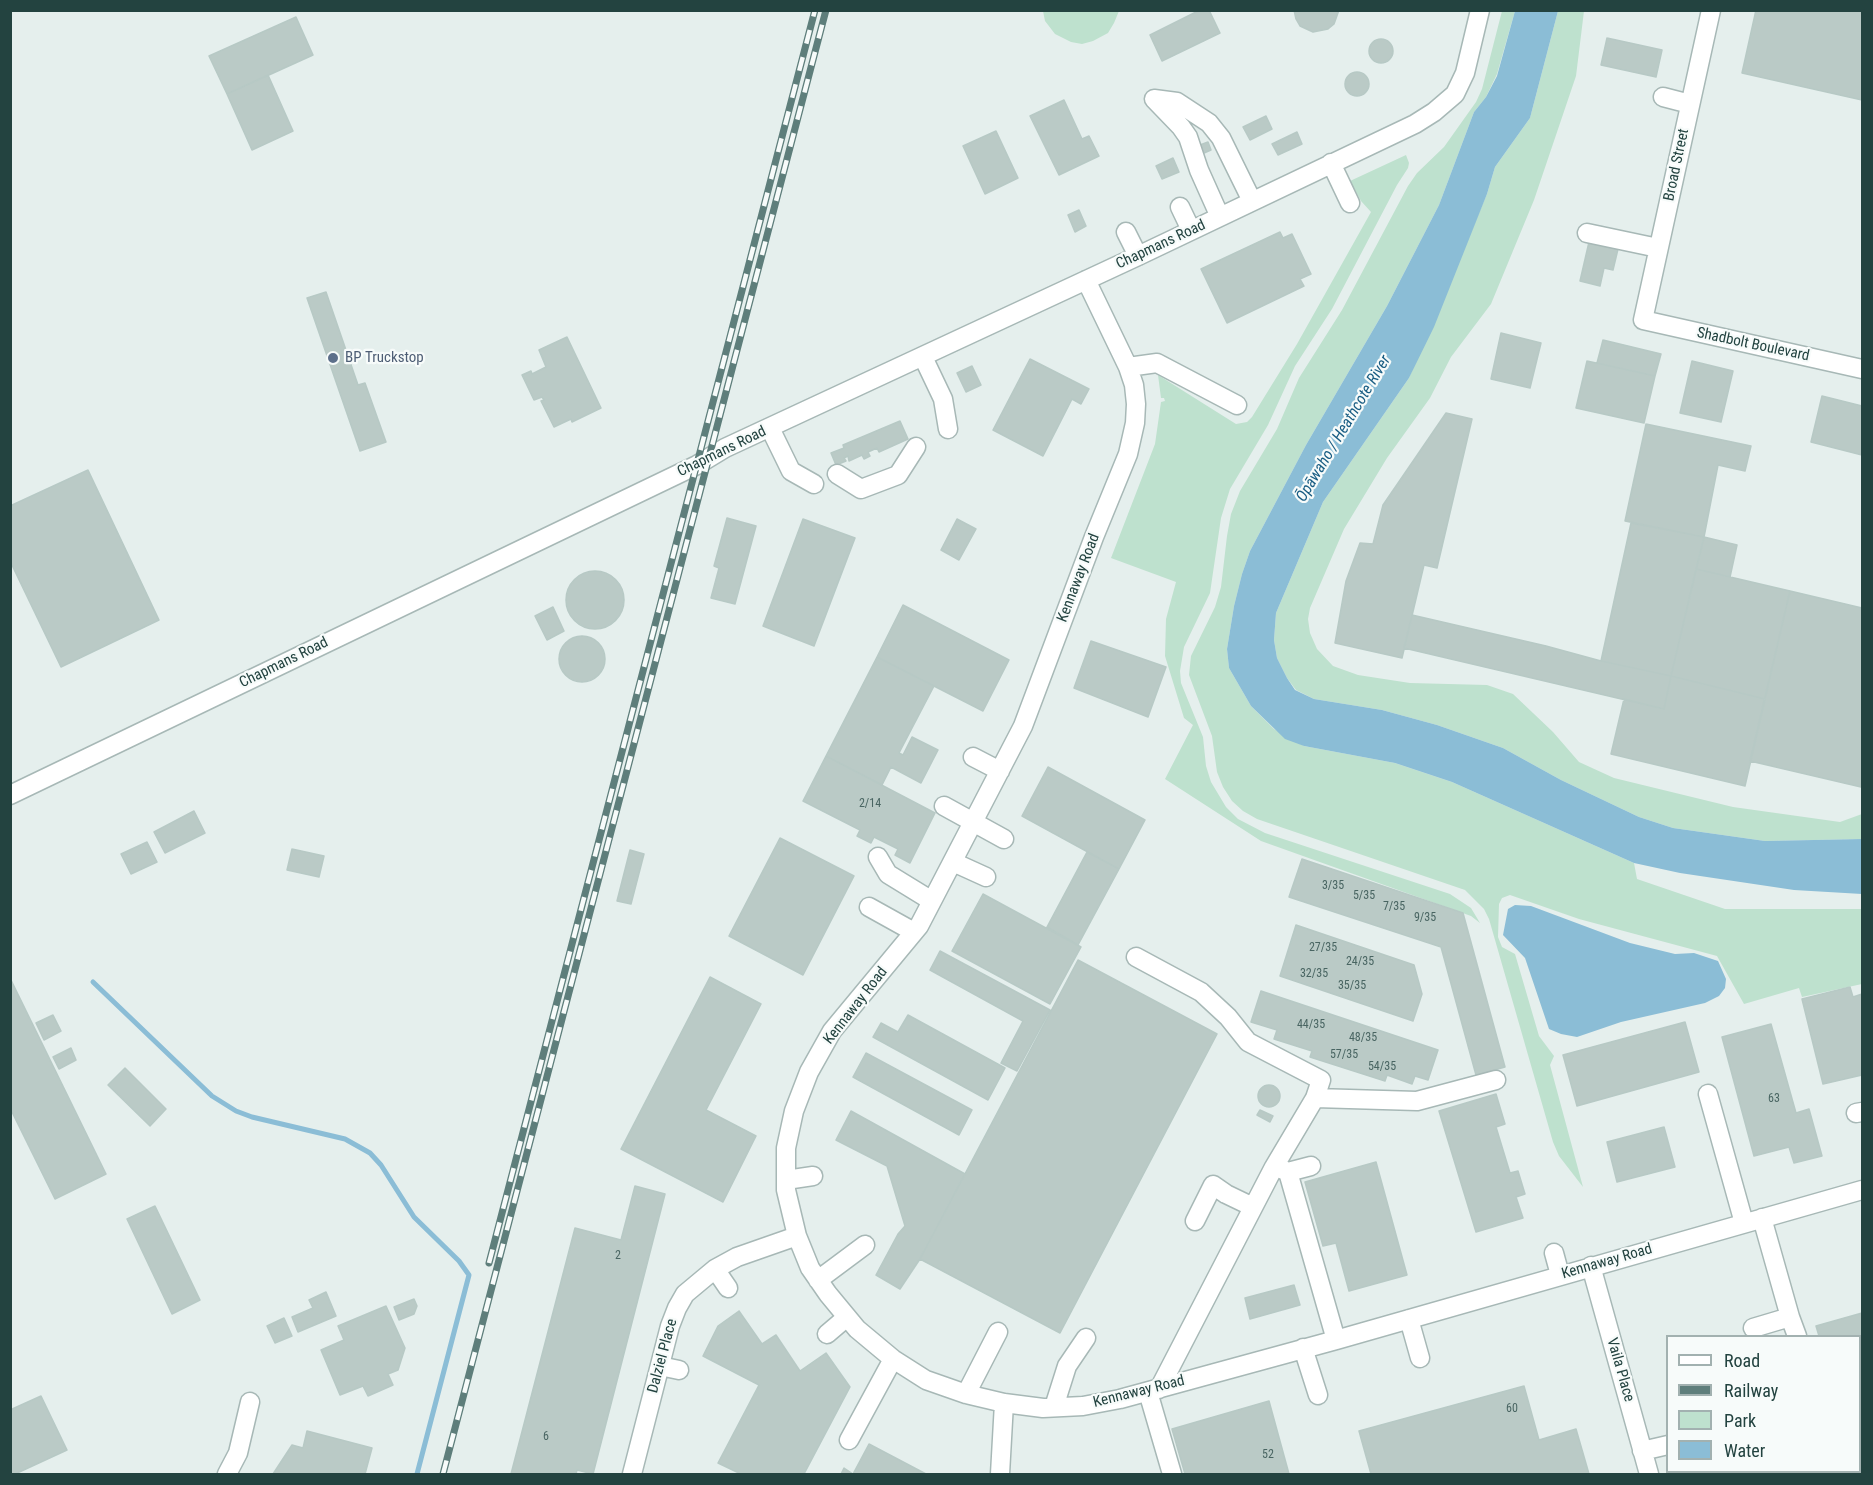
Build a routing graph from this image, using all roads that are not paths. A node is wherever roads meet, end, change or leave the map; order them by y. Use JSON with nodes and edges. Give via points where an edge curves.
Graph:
{"nodes":[{"id":1,"x":1480,"y":10,"type":"edge"},
{"id":2,"x":1711,"y":10,"type":"edge"},
{"id":3,"x":1663,"y":97,"type":"dead end"},
{"id":4,"x":1690,"y":104,"type":"junction"},
{"id":5,"x":1331,"y":164,"type":"junction"},
{"id":6,"x":1252,"y":201,"type":"junction"},
{"id":7,"x":1350,"y":203,"type":"dead end"},
{"id":8,"x":1180,"y":207,"type":"dead end"},
{"id":9,"x":1220,"y":217,"type":"junction"},
{"id":10,"x":1191,"y":230,"type":"junction"},
{"id":11,"x":1126,"y":232,"type":"dead end"},
{"id":12,"x":1587,"y":232,"type":"dead end"},
{"id":13,"x":1658,"y":248,"type":"junction"},
{"id":14,"x":1138,"y":256,"type":"junction"},
{"id":15,"x":1086,"y":280,"type":"junction"},
{"id":16,"x":1643,"y":320,"type":"joint"},
{"id":17,"x":923,"y":357,"type":"junction"},
{"id":18,"x":1128,"y":367,"type":"junction"},
{"id":19,"x":1863,"y":369,"type":"edge"},
{"id":20,"x":1237,"y":405,"type":"dead end"},
{"id":21,"x":770,"y":428,"type":"junction"},
{"id":22,"x":948,"y":429,"type":"dead end"},
{"id":23,"x":916,"y":447,"type":"dead end"},
{"id":24,"x":837,"y":474,"type":"dead end"},
{"id":25,"x":814,"y":483,"type":"dead end"},
{"id":26,"x":973,"y":757,"type":"dead end"},
{"id":27,"x":1000,"y":771,"type":"junction"},
{"id":28,"x":10,"y":795,"type":"edge"},
{"id":29,"x":944,"y":806,"type":"dead end"},
{"id":30,"x":974,"y":822,"type":"junction"},
{"id":31,"x":1004,"y":839,"type":"dead end"},
{"id":32,"x":878,"y":857,"type":"dead end"},
{"id":33,"x":953,"y":862,"type":"junction"},
{"id":34,"x":986,"y":877,"type":"dead end"},
{"id":35,"x":932,"y":901,"type":"junction"},
{"id":36,"x":869,"y":907,"type":"dead end"},
{"id":37,"x":914,"y":932,"type":"junction"},
{"id":38,"x":1136,"y":957,"type":"dead end"},
{"id":39,"x":1496,"y":1080,"type":"dead end"},
{"id":40,"x":1708,"y":1094,"type":"dead end"},
{"id":41,"x":1315,"y":1098,"type":"junction"},
{"id":42,"x":1311,"y":1166,"type":"dead end"},
{"id":43,"x":1281,"y":1169,"type":"junction"},
{"id":44,"x":813,"y":1176,"type":"dead end"},
{"id":45,"x":786,"y":1179,"type":"junction"},
{"id":46,"x":1863,"y":1190,"type":"edge"},
{"id":47,"x":1253,"y":1207,"type":"junction"},
{"id":48,"x":1195,"y":1221,"type":"dead end"},
{"id":49,"x":1753,"y":1221,"type":"junction"},
{"id":50,"x":797,"y":1236,"type":"junction"},
{"id":51,"x":865,"y":1245,"type":"dead end"},
{"id":52,"x":1554,"y":1253,"type":"dead end"},
{"id":53,"x":1591,"y":1266,"type":"junction"},
{"id":54,"x":715,"y":1269,"type":"junction"},
{"id":55,"x":1560,"y":1275,"type":"junction"},
{"id":56,"x":818,"y":1280,"type":"junction"},
{"id":57,"x":728,"y":1288,"type":"dead end"},
{"id":58,"x":847,"y":1317,"type":"junction"},
{"id":59,"x":1790,"y":1317,"type":"junction"},
{"id":60,"x":1409,"y":1318,"type":"junction"},
{"id":61,"x":1753,"y":1328,"type":"dead end"},
{"id":62,"x":998,"y":1332,"type":"dead end"},
{"id":63,"x":827,"y":1334,"type":"dead end"},
{"id":64,"x":1797,"y":1335,"type":"edge"},
{"id":65,"x":1086,"y":1338,"type":"dead end"},
{"id":66,"x":1336,"y":1340,"type":"junction"},
{"id":67,"x":1303,"y":1348,"type":"junction"},
{"id":68,"x":1420,"y":1358,"type":"dead end"},
{"id":69,"x":893,"y":1359,"type":"junction"},
{"id":70,"x":660,"y":1366,"type":"junction"},
{"id":71,"x":679,"y":1370,"type":"dead end"},
{"id":72,"x":1153,"y":1390,"type":"junction"},
{"id":73,"x":966,"y":1394,"type":"junction"},
{"id":74,"x":1318,"y":1395,"type":"dead end"},
{"id":75,"x":250,"y":1402,"type":"dead end"},
{"id":76,"x":1004,"y":1403,"type":"junction"},
{"id":77,"x":1054,"y":1407,"type":"junction"},
{"id":78,"x":849,"y":1440,"type":"dead end"},
{"id":79,"x":1666,"y":1445,"type":"edge"},
{"id":80,"x":1642,"y":1451,"type":"junction"},
{"id":81,"x":227,"y":1474,"type":"edge"},
{"id":82,"x":635,"y":1474,"type":"edge"},
{"id":83,"x":1000,"y":1474,"type":"edge"},
{"id":84,"x":1172,"y":1474,"type":"edge"},
{"id":85,"x":1649,"y":1474,"type":"edge"}],
"edges":[{"from":1,"to":5,"type":"street","name":"Chapmans Road","via":[[1455,94],[1434,112]]},
{"from":2,"to":4,"type":"street","name":"Broad Street"},
{"from":3,"to":4,"type":"street"},
{"from":4,"to":13,"type":"street","name":"Broad Street"},
{"from":5,"to":6,"type":"street","name":"Chapmans Road"},
{"from":5,"to":7,"type":"street"},
{"from":6,"to":9,"type":"street","name":"Chapmans Road"},
{"from":6,"to":9,"type":"street","via":[[1221,138],[1209,123],[1177,102],[1154,99],[1188,137]]},
{"from":8,"to":10,"type":"street"},
{"from":9,"to":10,"type":"street","name":"Chapmans Road"},
{"from":10,"to":14,"type":"street","name":"Chapmans Road"},
{"from":11,"to":14,"type":"street"},
{"from":12,"to":13,"type":"street"},
{"from":13,"to":16,"type":"street","name":"Broad Street"},
{"from":14,"to":15,"type":"street","name":"Chapmans Road"},
{"from":15,"to":17,"type":"street","name":"Chapmans Road"},
{"from":15,"to":18,"type":"street","name":"Kennaway Road"},
{"from":16,"to":19,"type":"street","name":"Shadbolt Boulevard"},
{"from":17,"to":21,"type":"street","name":"Chapmans Road"},
{"from":17,"to":22,"type":"street","via":[[943,399]]},
{"from":18,"to":20,"type":"street","via":[[1157,363]]},
{"from":18,"to":27,"type":"street","name":"Kennaway Road","via":[[1136,404],[1128,454],[1023,726]]},
{"from":21,"to":25,"type":"street","via":[[791,471]]},
{"from":21,"to":28,"type":"street","name":"Chapmans Road"},
{"from":23,"to":24,"type":"street","via":[[898,475],[861,489]]},
{"from":26,"to":27,"type":"street"},
{"from":27,"to":30,"type":"street","name":"Kennaway Road"},
{"from":29,"to":30,"type":"street"},
{"from":30,"to":31,"type":"street"},
{"from":30,"to":33,"type":"street","name":"Kennaway Road"},
{"from":32,"to":35,"type":"street","via":[[888,874]]},
{"from":33,"to":34,"type":"street"},
{"from":33,"to":35,"type":"street","name":"Kennaway Road"},
{"from":35,"to":37,"type":"street","name":"Kennaway Road"},
{"from":36,"to":37,"type":"street"},
{"from":37,"to":45,"type":"street","name":"Kennaway Road","via":[[832,1031],[809,1072],[792,1120],[786,1148]]},
{"from":38,"to":41,"type":"street","via":[[1201,992],[1248,1042],[1321,1080]]},
{"from":39,"to":41,"type":"street","via":[[1417,1101]]},
{"from":40,"to":49,"type":"street"},
{"from":41,"to":43,"type":"street"},
{"from":42,"to":43,"type":"street"},
{"from":43,"to":47,"type":"street"},
{"from":43,"to":66,"type":"street"},
{"from":44,"to":45,"type":"street"},
{"from":45,"to":50,"type":"street","name":"Kennaway Road"},
{"from":46,"to":49,"type":"street","name":"Kennaway Road"},
{"from":47,"to":48,"type":"street","via":[[1213,1185]]},
{"from":47,"to":72,"type":"street"},
{"from":49,"to":53,"type":"street","name":"Kennaway Road"},
{"from":49,"to":59,"type":"street"},
{"from":50,"to":54,"type":"street","name":"Dalziel Place"},
{"from":50,"to":56,"type":"street","name":"Kennaway Road"},
{"from":51,"to":56,"type":"street"},
{"from":52,"to":55,"type":"street"},
{"from":53,"to":55,"type":"street","name":"Kennaway Road"},
{"from":53,"to":80,"type":"street","name":"Vaila Place"},
{"from":54,"to":57,"type":"street"},
{"from":54,"to":70,"type":"street","name":"Dalziel Place","via":[[686,1294],[677,1308]]},
{"from":55,"to":60,"type":"street","name":"Kennaway Road"},
{"from":56,"to":58,"type":"street","name":"Kennaway Road"},
{"from":58,"to":63,"type":"street"},
{"from":58,"to":69,"type":"street","name":"Kennaway Road"},
{"from":59,"to":61,"type":"street"},
{"from":59,"to":64,"type":"street"},
{"from":60,"to":66,"type":"street","name":"Kennaway Road"},
{"from":60,"to":68,"type":"street"},
{"from":62,"to":73,"type":"street"},
{"from":65,"to":77,"type":"street","via":[[1067,1365]]},
{"from":66,"to":67,"type":"street","name":"Kennaway Road"},
{"from":67,"to":72,"type":"street","name":"Kennaway Road"},
{"from":67,"to":74,"type":"street"},
{"from":69,"to":73,"type":"street","name":"Kennaway Road","via":[[926,1380]]},
{"from":69,"to":78,"type":"street"},
{"from":70,"to":71,"type":"street"},
{"from":70,"to":82,"type":"street","name":"Dalziel Place"},
{"from":72,"to":77,"type":"street","name":"Kennaway Road","via":[[1083,1406]]},
{"from":72,"to":84,"type":"street"},
{"from":73,"to":76,"type":"street","name":"Kennaway Road"},
{"from":75,"to":81,"type":"street","via":[[238,1453]]},
{"from":76,"to":77,"type":"street","name":"Kennaway Road"},
{"from":76,"to":83,"type":"street"},
{"from":79,"to":80,"type":"street"},
{"from":80,"to":85,"type":"street","name":"Vaila Place"}]}
